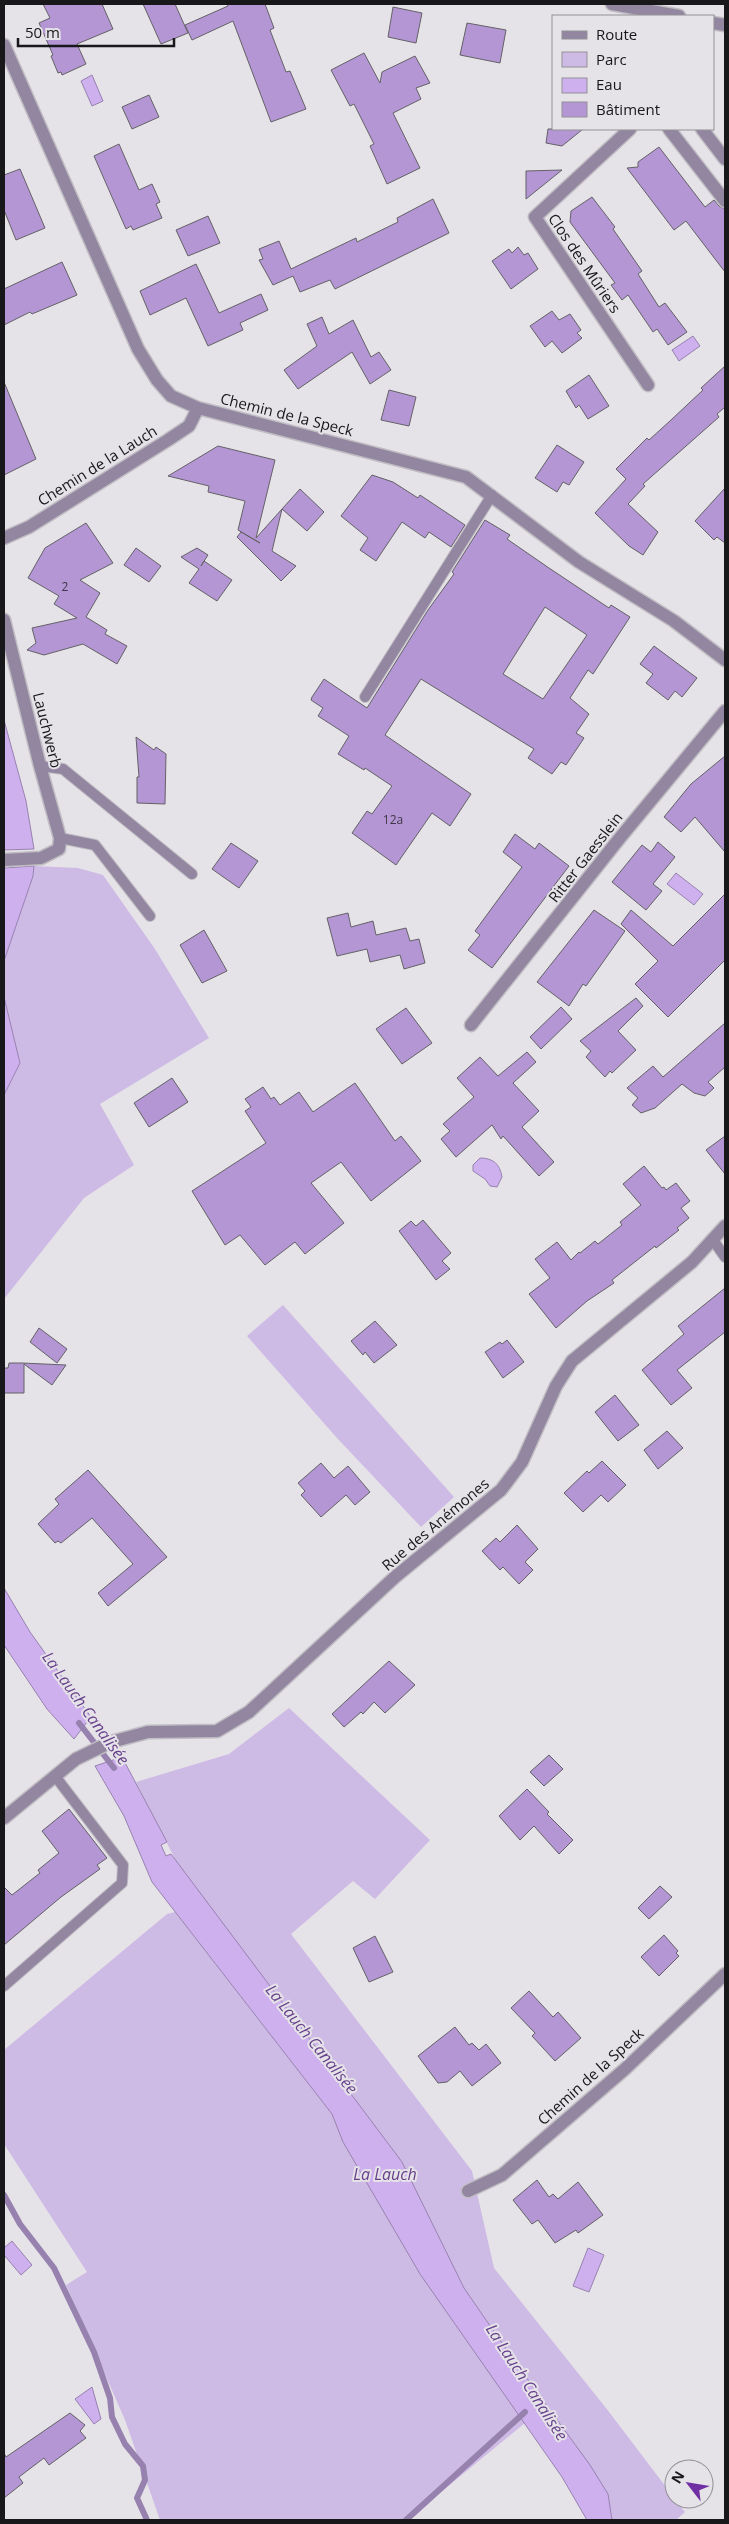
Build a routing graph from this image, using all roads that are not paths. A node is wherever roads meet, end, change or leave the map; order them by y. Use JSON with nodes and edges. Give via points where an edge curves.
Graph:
{"nodes":[{"id":1,"x":612,"y":4,"type":"edge"},
{"id":2,"x":673,"y":15,"type":"edge"},
{"id":3,"x":4,"y":45,"type":"edge"},
{"id":4,"x":629,"y":130,"type":"edge"},
{"id":5,"x":670,"y":130,"type":"edge"},
{"id":6,"x":703,"y":130,"type":"edge"},
{"id":7,"x":725,"y":159,"type":"edge"},
{"id":8,"x":725,"y":201,"type":"edge"},
{"id":9,"x":648,"y":385,"type":"dead end"},
{"id":10,"x":198,"y":408,"type":"junction"},
{"id":11,"x":492,"y":494,"type":"junction"},
{"id":12,"x":4,"y":538,"type":"edge"},
{"id":13,"x":4,"y":620,"type":"edge"},
{"id":14,"x":725,"y":660,"type":"edge"},
{"id":15,"x":365,"y":696,"type":"dead end"},
{"id":16,"x":725,"y":711,"type":"edge"},
{"id":17,"x":40,"y":766,"type":"junction"},
{"id":18,"x":60,"y":844,"type":"junction"},
{"id":19,"x":4,"y":860,"type":"edge"},
{"id":20,"x":192,"y":874,"type":"dead end"},
{"id":21,"x":150,"y":916,"type":"dead end"},
{"id":22,"x":471,"y":1025,"type":"dead end"},
{"id":23,"x":725,"y":1226,"type":"edge"},
{"id":24,"x":713,"y":1240,"type":"junction"},
{"id":25,"x":725,"y":1257,"type":"edge"},
{"id":26,"x":55,"y":1776,"type":"junction"},
{"id":27,"x":4,"y":1818,"type":"edge"},
{"id":28,"x":725,"y":1974,"type":"edge"},
{"id":29,"x":4,"y":1986,"type":"edge"},
{"id":30,"x":468,"y":2191,"type":"dead end"}],
"edges":[{"from":1,"to":2,"type":"street"},
{"from":3,"to":10,"type":"street","name":"Chemin de la Speck","via":[[138,349],[156,380],[172,396]]},
{"from":4,"to":9,"type":"street","name":"Clos des Mûriers","via":[[535,217]]},
{"from":5,"to":8,"type":"street"},
{"from":6,"to":7,"type":"street"},
{"from":10,"to":11,"type":"street","name":"Chemin de la Speck","via":[[466,477]]},
{"from":10,"to":12,"type":"street","name":"Chemin de la Lauch","via":[[189,426],[29,527]]},
{"from":11,"to":14,"type":"street","name":"Chemin de la Speck","via":[[579,562],[674,621]]},
{"from":11,"to":15,"type":"lane"},
{"from":13,"to":17,"type":"street","name":"Lauchwerb"},
{"from":16,"to":22,"type":"street","name":"Ritter Gaesslein"},
{"from":17,"to":18,"type":"street","name":"Lauchwerb"},
{"from":17,"to":20,"type":"lane","via":[[64,769]]},
{"from":18,"to":19,"type":"street","via":[[41,858]]},
{"from":18,"to":21,"type":"lane","via":[[95,845]]},
{"from":23,"to":24,"type":"street","name":"Rue des Anémones"},
{"from":24,"to":25,"type":"lane"},
{"from":24,"to":26,"type":"street","name":"Rue des Anémones","via":[[692,1262],[572,1361],[556,1386],[522,1462],[501,1490],[395,1578],[249,1712],[216,1731],[148,1732],[117,1741],[76,1759]]},
{"from":26,"to":27,"type":"street","name":"Rue des Anémones"},
{"from":26,"to":29,"type":"lane","via":[[123,1865],[122,1883]]},
{"from":28,"to":30,"type":"street","name":"Chemin de la Speck","via":[[625,2069],[502,2175]]}]}
